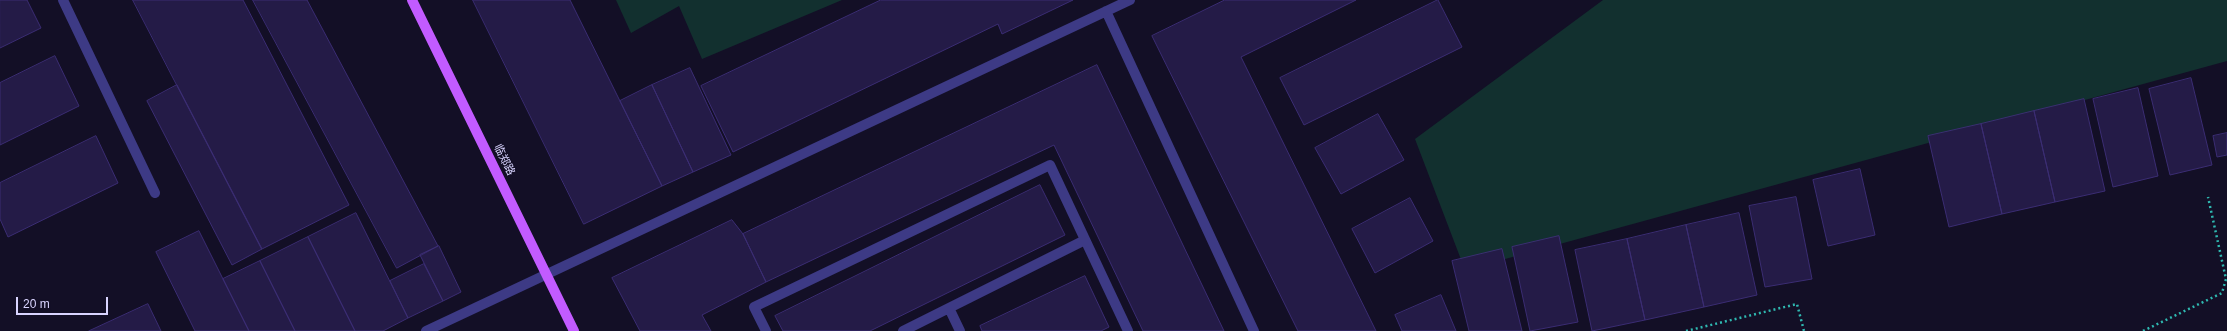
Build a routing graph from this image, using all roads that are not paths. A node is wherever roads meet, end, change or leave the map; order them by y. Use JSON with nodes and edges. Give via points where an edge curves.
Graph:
{"nodes":[{"id":1,"x":63,"y":0,"type":"edge"},
{"id":2,"x":412,"y":0,"type":"edge"},
{"id":3,"x":1130,"y":0,"type":"edge"},
{"id":4,"x":1106,"y":12,"type":"junction"},
{"id":5,"x":155,"y":193,"type":"dead end"},
{"id":6,"x":1085,"y":240,"type":"junction"},
{"id":7,"x":547,"y":275,"type":"junction"},
{"id":8,"x":949,"y":308,"type":"junction"},
{"id":9,"x":426,"y":331,"type":"edge"},
{"id":10,"x":574,"y":331,"type":"edge"},
{"id":11,"x":766,"y":331,"type":"edge"},
{"id":12,"x":903,"y":331,"type":"edge"},
{"id":13,"x":960,"y":331,"type":"edge"},
{"id":14,"x":1128,"y":331,"type":"edge"},
{"id":15,"x":1254,"y":331,"type":"edge"}],
"edges":[{"from":1,"to":5,"type":"street"},
{"from":2,"to":7,"type":"main road","name":"临郑路"},
{"from":3,"to":4,"type":"street"},
{"from":4,"to":7,"type":"street"},
{"from":4,"to":15,"type":"street"},
{"from":6,"to":8,"type":"street"},
{"from":6,"to":11,"type":"street","via":[[1050,165],[754,307]]},
{"from":6,"to":14,"type":"street"},
{"from":7,"to":9,"type":"street"},
{"from":7,"to":10,"type":"main road","name":"临郑路"},
{"from":8,"to":12,"type":"street"},
{"from":8,"to":13,"type":"street"}]}
